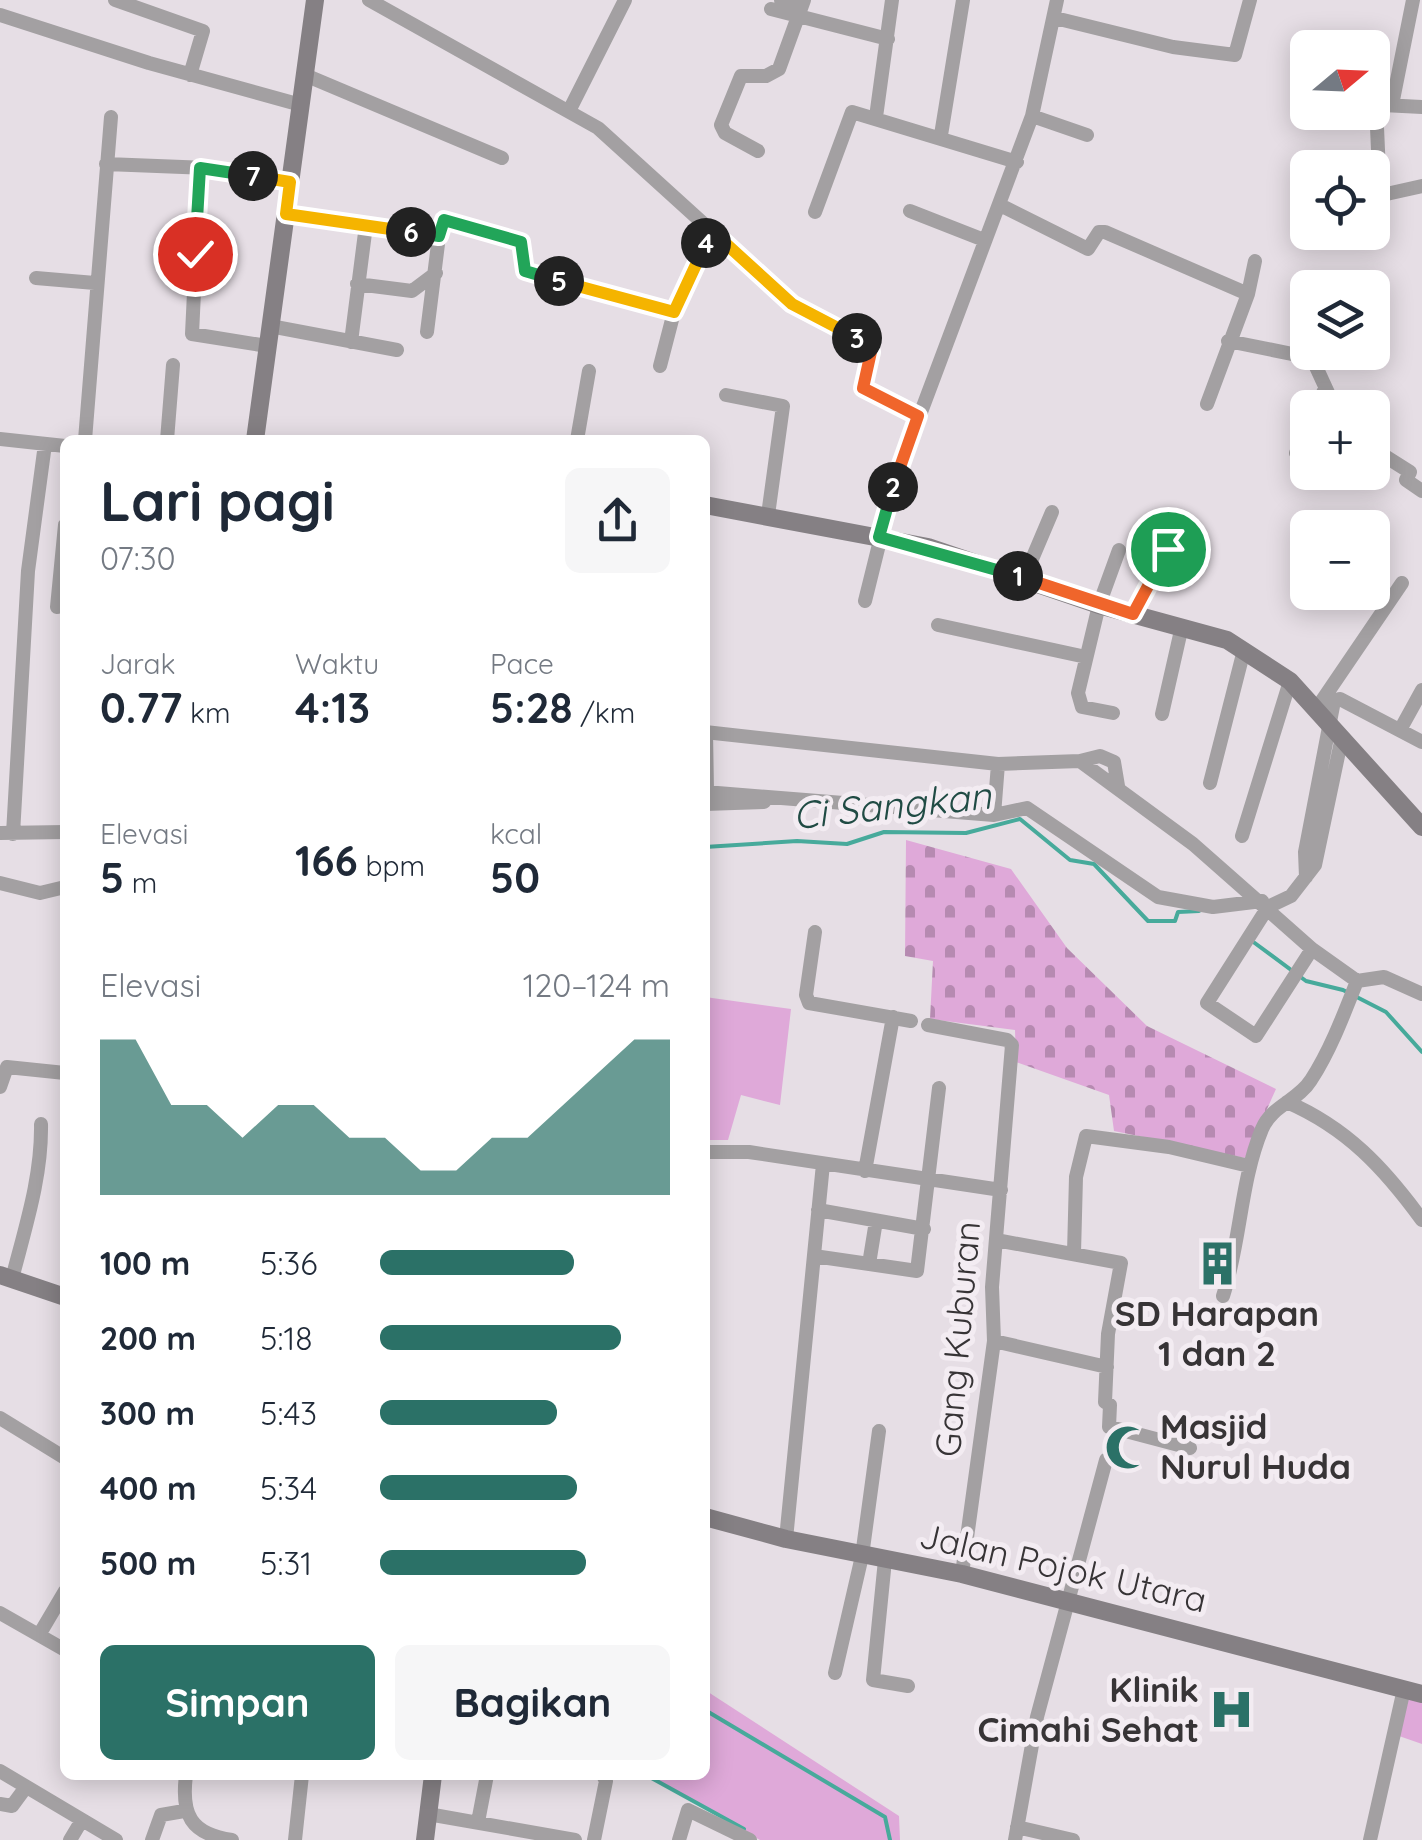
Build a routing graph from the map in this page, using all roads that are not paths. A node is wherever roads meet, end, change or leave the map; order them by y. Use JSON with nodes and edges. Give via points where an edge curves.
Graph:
{"nodes":[{"id":1,"x":115,"y":0,"type":"edge"},
{"id":2,"x":316,"y":0,"type":"edge"},
{"id":3,"x":370,"y":0,"type":"edge"},
{"id":4,"x":626,"y":0,"type":"edge"},
{"id":5,"x":892,"y":0,"type":"edge"},
{"id":6,"x":963,"y":0,"type":"edge"},
{"id":7,"x":1057,"y":0,"type":"edge"},
{"id":8,"x":1250,"y":0,"type":"edge"},
{"id":9,"x":1413,"y":0,"type":"edge"},
{"id":10,"x":776,"y":5,"type":"edge"},
{"id":11,"x":801,"y":8,"type":"edge"},
{"id":12,"x":0,"y":15,"type":"edge"},
{"id":13,"x":1055,"y":18,"type":"junction"},
{"id":14,"x":888,"y":39,"type":"junction"},
{"id":15,"x":1390,"y":73,"type":"edge"},
{"id":16,"x":190,"y":75,"type":"junction"},
{"id":17,"x":305,"y":75,"type":"junction"},
{"id":18,"x":300,"y":104,"type":"junction"},
{"id":19,"x":1390,"y":105,"type":"edge"},
{"id":20,"x":1422,"y":107,"type":"edge"},
{"id":21,"x":569,"y":111,"type":"junction"},
{"id":22,"x":1032,"y":116,"type":"junction"},
{"id":23,"x":111,"y":117,"type":"dead end"},
{"id":24,"x":876,"y":117,"type":"junction"},
{"id":25,"x":941,"y":135,"type":"junction"},
{"id":26,"x":1086,"y":135,"type":"dead end"},
{"id":27,"x":758,"y":152,"type":"dead end"},
{"id":28,"x":502,"y":158,"type":"dead end"},
{"id":29,"x":1017,"y":162,"type":"junction"},
{"id":30,"x":106,"y":164,"type":"junction"},
{"id":31,"x":200,"y":168,"type":"junction"},
{"id":32,"x":290,"y":182,"type":"junction"},
{"id":33,"x":1422,"y":186,"type":"edge"},
{"id":34,"x":1390,"y":193,"type":"edge"},
{"id":35,"x":1000,"y":204,"type":"junction"},
{"id":36,"x":815,"y":212,"type":"dead end"},
{"id":37,"x":910,"y":212,"type":"dead end"},
{"id":38,"x":286,"y":214,"type":"junction"},
{"id":39,"x":366,"y":225,"type":"junction"},
{"id":40,"x":712,"y":231,"type":"junction"},
{"id":41,"x":439,"y":236,"type":"junction"},
{"id":42,"x":984,"y":240,"type":"junction"},
{"id":43,"x":1255,"y":261,"type":"dead end"},
{"id":44,"x":436,"y":273,"type":"junction"},
{"id":45,"x":36,"y":278,"type":"dead end"},
{"id":46,"x":95,"y":283,"type":"junction"},
{"id":47,"x":358,"y":284,"type":"junction"},
{"id":48,"x":1248,"y":294,"type":"junction"},
{"id":49,"x":674,"y":312,"type":"junction"},
{"id":50,"x":270,"y":326,"type":"junction"},
{"id":51,"x":427,"y":332,"type":"dead end"},
{"id":52,"x":1228,"y":341,"type":"junction"},
{"id":53,"x":351,"y":342,"type":"junction"},
{"id":54,"x":267,"y":346,"type":"junction"},
{"id":55,"x":397,"y":350,"type":"dead end"},
{"id":56,"x":1290,"y":351,"type":"edge"},
{"id":57,"x":174,"y":365,"type":"dead end"},
{"id":58,"x":660,"y":366,"type":"dead end"},
{"id":59,"x":1321,"y":370,"type":"edge"},
{"id":60,"x":589,"y":371,"type":"dead end"},
{"id":61,"x":1325,"y":389,"type":"edge"},
{"id":62,"x":726,"y":394,"type":"dead end"},
{"id":63,"x":1207,"y":404,"type":"dead end"},
{"id":64,"x":918,"y":416,"type":"junction"},
{"id":65,"x":85,"y":435,"type":"edge"},
{"id":66,"x":167,"y":435,"type":"edge"},
{"id":67,"x":256,"y":435,"type":"edge"},
{"id":68,"x":578,"y":435,"type":"edge"},
{"id":69,"x":0,"y":439,"type":"edge"},
{"id":70,"x":45,"y":444,"type":"junction"},
{"id":71,"x":60,"y":446,"type":"edge"},
{"id":72,"x":1390,"y":459,"type":"edge"},
{"id":73,"x":1422,"y":491,"type":"edge"},
{"id":74,"x":710,"y":506,"type":"edge"},
{"id":75,"x":1052,"y":512,"type":"dead end"},
{"id":76,"x":768,"y":515,"type":"junction"},
{"id":77,"x":879,"y":537,"type":"junction"},
{"id":78,"x":1168,"y":549,"type":"dead end"},
{"id":79,"x":1118,"y":550,"type":"dead end"},
{"id":80,"x":60,"y":577,"type":"edge"},
{"id":81,"x":1024,"y":578,"type":"junction"},
{"id":82,"x":1402,"y":583,"type":"dead end"},
{"id":83,"x":866,"y":601,"type":"dead end"},
{"id":84,"x":1099,"y":605,"type":"junction"},
{"id":85,"x":57,"y":608,"type":"dead end"},
{"id":86,"x":1133,"y":614,"type":"junction"},
{"id":87,"x":938,"y":624,"type":"dead end"},
{"id":88,"x":1182,"y":626,"type":"junction"},
{"id":89,"x":1244,"y":650,"type":"junction"},
{"id":90,"x":1086,"y":657,"type":"junction"},
{"id":91,"x":1290,"y":681,"type":"junction"},
{"id":92,"x":1422,"y":690,"type":"edge"},
{"id":93,"x":1113,"y":712,"type":"dead end"},
{"id":94,"x":1162,"y":714,"type":"dead end"},
{"id":95,"x":1329,"y":723,"type":"junction"},
{"id":96,"x":1400,"y":730,"type":"junction"},
{"id":97,"x":710,"y":733,"type":"edge"},
{"id":98,"x":1422,"y":742,"type":"edge"},
{"id":99,"x":998,"y":764,"type":"junction"},
{"id":100,"x":1210,"y":783,"type":"dead end"},
{"id":101,"x":710,"y":795,"type":"edge"},
{"id":102,"x":994,"y":815,"type":"junction"},
{"id":103,"x":1422,"y":827,"type":"edge"},
{"id":104,"x":60,"y":832,"type":"edge"},
{"id":105,"x":7,"y":834,"type":"edge"},
{"id":106,"x":1242,"y":836,"type":"dead end"},
{"id":107,"x":0,"y":883,"type":"edge"},
{"id":108,"x":60,"y":895,"type":"edge"},
{"id":109,"x":1265,"y":904,"type":"junction"},
{"id":110,"x":815,"y":932,"type":"dead end"},
{"id":111,"x":1312,"y":948,"type":"junction"},
{"id":112,"x":1353,"y":992,"type":"junction"},
{"id":113,"x":1422,"y":994,"type":"edge"},
{"id":114,"x":893,"y":1017,"type":"junction"},
{"id":115,"x":911,"y":1021,"type":"dead end"},
{"id":116,"x":928,"y":1025,"type":"dead end"},
{"id":117,"x":60,"y":1072,"type":"edge"},
{"id":118,"x":0,"y":1087,"type":"edge"},
{"id":119,"x":939,"y":1088,"type":"dead end"},
{"id":120,"x":1287,"y":1102,"type":"junction"},
{"id":121,"x":41,"y":1124,"type":"dead end"},
{"id":122,"x":710,"y":1152,"type":"edge"},
{"id":123,"x":823,"y":1164,"type":"junction"},
{"id":124,"x":1250,"y":1166,"type":"junction"},
{"id":125,"x":865,"y":1171,"type":"junction"},
{"id":126,"x":930,"y":1179,"type":"junction"},
{"id":127,"x":1002,"y":1190,"type":"junction"},
{"id":128,"x":818,"y":1210,"type":"junction"},
{"id":129,"x":1422,"y":1220,"type":"edge"},
{"id":130,"x":876,"y":1221,"type":"junction"},
{"id":131,"x":924,"y":1229,"type":"junction"},
{"id":132,"x":996,"y":1240,"type":"junction"},
{"id":133,"x":1074,"y":1253,"type":"junction"},
{"id":134,"x":814,"y":1256,"type":"junction"},
{"id":135,"x":869,"y":1264,"type":"junction"},
{"id":136,"x":6,"y":1277,"type":"edge"},
{"id":137,"x":60,"y":1295,"type":"edge"},
{"id":138,"x":1223,"y":1296,"type":"dead end"},
{"id":139,"x":994,"y":1341,"type":"junction"},
{"id":140,"x":1107,"y":1366,"type":"junction"},
{"id":141,"x":0,"y":1418,"type":"edge"},
{"id":142,"x":1118,"y":1429,"type":"junction"},
{"id":143,"x":879,"y":1430,"type":"dead end"},
{"id":144,"x":1190,"y":1448,"type":"dead end"},
{"id":145,"x":60,"y":1455,"type":"edge"},
{"id":146,"x":710,"y":1517,"type":"edge"},
{"id":147,"x":786,"y":1539,"type":"junction"},
{"id":148,"x":862,"y":1556,"type":"junction"},
{"id":149,"x":885,"y":1560,"type":"junction"},
{"id":150,"x":962,"y":1574,"type":"junction"},
{"id":151,"x":60,"y":1600,"type":"edge"},
{"id":152,"x":1066,"y":1600,"type":"junction"},
{"id":153,"x":0,"y":1613,"type":"edge"},
{"id":154,"x":39,"y":1636,"type":"junction"},
{"id":155,"x":60,"y":1647,"type":"edge"},
{"id":156,"x":835,"y":1673,"type":"dead end"},
{"id":157,"x":908,"y":1686,"type":"dead end"},
{"id":158,"x":1413,"y":1691,"type":"edge"},
{"id":159,"x":0,"y":1771,"type":"edge"},
{"id":160,"x":186,"y":1780,"type":"edge"},
{"id":161,"x":301,"y":1780,"type":"edge"},
{"id":162,"x":431,"y":1780,"type":"edge"},
{"id":163,"x":485,"y":1780,"type":"edge"},
{"id":164,"x":606,"y":1780,"type":"edge"},
{"id":165,"x":26,"y":1786,"type":"junction"},
{"id":166,"x":0,"y":1804,"type":"edge"},
{"id":167,"x":184,"y":1812,"type":"junction"},
{"id":168,"x":428,"y":1814,"type":"junction"},
{"id":169,"x":82,"y":1820,"type":"junction"},
{"id":170,"x":478,"y":1822,"type":"junction"},
{"id":171,"x":1016,"y":1833,"type":"edge"},
{"id":172,"x":70,"y":1840,"type":"edge"},
{"id":173,"x":116,"y":1840,"type":"edge"},
{"id":174,"x":152,"y":1840,"type":"edge"},
{"id":175,"x":232,"y":1840,"type":"edge"},
{"id":176,"x":294,"y":1840,"type":"edge"},
{"id":177,"x":425,"y":1840,"type":"edge"},
{"id":178,"x":575,"y":1840,"type":"edge"},
{"id":179,"x":594,"y":1840,"type":"edge"},
{"id":180,"x":679,"y":1840,"type":"edge"},
{"id":181,"x":750,"y":1840,"type":"edge"},
{"id":182,"x":1073,"y":1840,"type":"edge"},
{"id":183,"x":1370,"y":1840,"type":"edge"}],
"edges":[{"from":1,"to":16,"type":"street","via":[[204,31]]},
{"from":2,"to":17,"type":"main road"},
{"from":3,"to":21,"type":"street"},
{"from":4,"to":21,"type":"street"},
{"from":5,"to":14,"type":"street"},
{"from":6,"to":25,"type":"street"},
{"from":7,"to":13,"type":"street"},
{"from":8,"to":13,"type":"street","via":[[1236,55],[1173,48]]},
{"from":9,"to":15,"type":"street"},
{"from":10,"to":11,"type":"street"},
{"from":11,"to":14,"type":"street"},
{"from":11,"to":27,"type":"street","via":[[779,69],[741,76],[721,125]]},
{"from":12,"to":16,"type":"street"},
{"from":13,"to":22,"type":"street"},
{"from":14,"to":24,"type":"street"},
{"from":16,"to":18,"type":"street"},
{"from":17,"to":18,"type":"main road"},
{"from":17,"to":28,"type":"street"},
{"from":18,"to":32,"type":"main road"},
{"from":19,"to":20,"type":"street"},
{"from":21,"to":40,"type":"street","via":[[612,138]]},
{"from":22,"to":26,"type":"street"},
{"from":22,"to":29,"type":"street"},
{"from":23,"to":30,"type":"street"},
{"from":24,"to":25,"type":"street"},
{"from":24,"to":36,"type":"street","via":[[852,112]]},
{"from":25,"to":29,"type":"street"},
{"from":29,"to":35,"type":"street"},
{"from":30,"to":31,"type":"street"},
{"from":30,"to":46,"type":"street"},
{"from":31,"to":32,"type":"street"},
{"from":31,"to":54,"type":"street","via":[[192,334]]},
{"from":32,"to":38,"type":"main road"},
{"from":33,"to":34,"type":"street"},
{"from":35,"to":42,"type":"street"},
{"from":35,"to":48,"type":"street","via":[[1088,249],[1105,232]]},
{"from":37,"to":42,"type":"street"},
{"from":38,"to":39,"type":"street"},
{"from":38,"to":50,"type":"main road"},
{"from":39,"to":41,"type":"street"},
{"from":39,"to":47,"type":"street"},
{"from":40,"to":49,"type":"street"},
{"from":40,"to":64,"type":"street","via":[[792,304],[860,340],[871,352],[863,388]]},
{"from":41,"to":44,"type":"street"},
{"from":41,"to":49,"type":"street","via":[[444,220],[521,242],[526,272]]},
{"from":42,"to":64,"type":"street"},
{"from":43,"to":48,"type":"street"},
{"from":44,"to":47,"type":"street","via":[[412,292]]},
{"from":44,"to":51,"type":"street"},
{"from":45,"to":46,"type":"street"},
{"from":46,"to":65,"type":"street"},
{"from":47,"to":53,"type":"street"},
{"from":48,"to":52,"type":"street"},
{"from":49,"to":58,"type":"street"},
{"from":50,"to":53,"type":"street"},
{"from":50,"to":54,"type":"main road"},
{"from":52,"to":56,"type":"street"},
{"from":52,"to":63,"type":"street"},
{"from":53,"to":55,"type":"street"},
{"from":54,"to":67,"type":"main road"},
{"from":57,"to":66,"type":"street"},
{"from":59,"to":61,"type":"street"},
{"from":60,"to":68,"type":"street"},
{"from":62,"to":76,"type":"street","via":[[783,406]]},
{"from":64,"to":77,"type":"street"},
{"from":69,"to":70,"type":"street"},
{"from":70,"to":71,"type":"street"},
{"from":70,"to":105,"type":"street"},
{"from":72,"to":73,"type":"street","via":[[1410,472],[1406,480]]},
{"from":74,"to":76,"type":"main road"},
{"from":75,"to":81,"type":"street"},
{"from":76,"to":77,"type":"main road"},
{"from":77,"to":81,"type":"main road"},
{"from":77,"to":83,"type":"street"},
{"from":78,"to":86,"type":"street"},
{"from":79,"to":84,"type":"street"},
{"from":80,"to":85,"type":"street"},
{"from":81,"to":84,"type":"main road"},
{"from":82,"to":95,"type":"street"},
{"from":84,"to":86,"type":"main road"},
{"from":84,"to":90,"type":"street"},
{"from":86,"to":88,"type":"main road"},
{"from":87,"to":90,"type":"street"},
{"from":88,"to":89,"type":"main road"},
{"from":88,"to":94,"type":"street"},
{"from":89,"to":91,"type":"main road"},
{"from":89,"to":100,"type":"street"},
{"from":90,"to":93,"type":"street","via":[[1079,704]]},
{"from":91,"to":95,"type":"main road"},
{"from":91,"to":106,"type":"street"},
{"from":92,"to":96,"type":"street"},
{"from":95,"to":96,"type":"street","via":[[1331,706],[1340,698]]},
{"from":95,"to":103,"type":"main road"},
{"from":95,"to":109,"type":"street","via":[[1318,855],[1290,896]]},
{"from":96,"to":98,"type":"street"},
{"from":97,"to":99,"type":"street"},
{"from":99,"to":102,"type":"street"},
{"from":99,"to":109,"type":"street","via":[[1080,761]]},
{"from":101,"to":102,"type":"street"},
{"from":102,"to":109,"type":"street","via":[[1027,808],[1158,897],[1213,906]]},
{"from":104,"to":105,"type":"street"},
{"from":107,"to":108,"type":"street"},
{"from":109,"to":111,"type":"street"},
{"from":109,"to":111,"type":"street","via":[[1207,1003],[1256,1036]]},
{"from":110,"to":114,"type":"street","via":[[809,1003]]},
{"from":111,"to":112,"type":"street"},
{"from":112,"to":113,"type":"street","via":[[1384,977]]},
{"from":112,"to":120,"type":"street","via":[[1311,1081]]},
{"from":114,"to":115,"type":"street"},
{"from":114,"to":125,"type":"street"},
{"from":116,"to":127,"type":"street","name":"Gang Kuburan","via":[[1011,1043]]},
{"from":117,"to":118,"type":"street","via":[[7,1067]]},
{"from":119,"to":126,"type":"street"},
{"from":120,"to":124,"type":"street","via":[[1263,1126]]},
{"from":120,"to":129,"type":"street","via":[[1322,1117],[1384,1168]]},
{"from":121,"to":136,"type":"street","via":[[38,1168]]},
{"from":122,"to":123,"type":"street"},
{"from":123,"to":125,"type":"street"},
{"from":123,"to":128,"type":"street"},
{"from":124,"to":133,"type":"street","via":[[1086,1136],[1076,1176]]},
{"from":124,"to":138,"type":"street"},
{"from":125,"to":126,"type":"street"},
{"from":126,"to":127,"type":"street"},
{"from":126,"to":131,"type":"street"},
{"from":127,"to":132,"type":"street","name":"Gang Kuburan"},
{"from":128,"to":130,"type":"street"},
{"from":128,"to":134,"type":"street"},
{"from":130,"to":131,"type":"street"},
{"from":130,"to":135,"type":"street"},
{"from":131,"to":135,"type":"street","via":[[917,1271]]},
{"from":132,"to":133,"type":"street"},
{"from":132,"to":139,"type":"street","name":"Gang Kuburan"},
{"from":133,"to":140,"type":"street","via":[[1121,1263]]},
{"from":134,"to":135,"type":"street"},
{"from":134,"to":147,"type":"street"},
{"from":136,"to":137,"type":"main road"},
{"from":139,"to":140,"type":"street"},
{"from":139,"to":150,"type":"street","name":"Gang Kuburan"},
{"from":140,"to":142,"type":"street","via":[[1108,1427]]},
{"from":141,"to":145,"type":"street"},
{"from":142,"to":144,"type":"street"},
{"from":142,"to":152,"type":"street"},
{"from":143,"to":148,"type":"street"},
{"from":146,"to":147,"type":"main road","name":"Jalan Pojok Utara"},
{"from":147,"to":148,"type":"main road","name":"Jalan Pojok Utara"},
{"from":148,"to":149,"type":"main road","name":"Jalan Pojok Utara"},
{"from":148,"to":156,"type":"street"},
{"from":149,"to":150,"type":"main road","name":"Jalan Pojok Utara"},
{"from":149,"to":157,"type":"street","via":[[873,1680]]},
{"from":150,"to":152,"type":"main road","name":"Jalan Pojok Utara"},
{"from":151,"to":154,"type":"street"},
{"from":152,"to":158,"type":"main road","name":"Jalan Pojok Utara"},
{"from":152,"to":171,"type":"street"},
{"from":153,"to":154,"type":"street"},
{"from":154,"to":155,"type":"street"},
{"from":158,"to":183,"type":"street"},
{"from":159,"to":165,"type":"street"},
{"from":160,"to":167,"type":"street"},
{"from":161,"to":176,"type":"street"},
{"from":162,"to":168,"type":"main road"},
{"from":163,"to":170,"type":"street"},
{"from":164,"to":179,"type":"street"},
{"from":165,"to":166,"type":"street","via":[[12,1806]]},
{"from":165,"to":169,"type":"street"},
{"from":167,"to":174,"type":"street","via":[[162,1815]]},
{"from":167,"to":175,"type":"street","via":[[199,1831]]},
{"from":168,"to":170,"type":"street"},
{"from":168,"to":177,"type":"main road"},
{"from":169,"to":172,"type":"street"},
{"from":169,"to":173,"type":"street"},
{"from":170,"to":178,"type":"street"},
{"from":171,"to":182,"type":"street"},
{"from":180,"to":181,"type":"street","via":[[688,1810]]}]}
